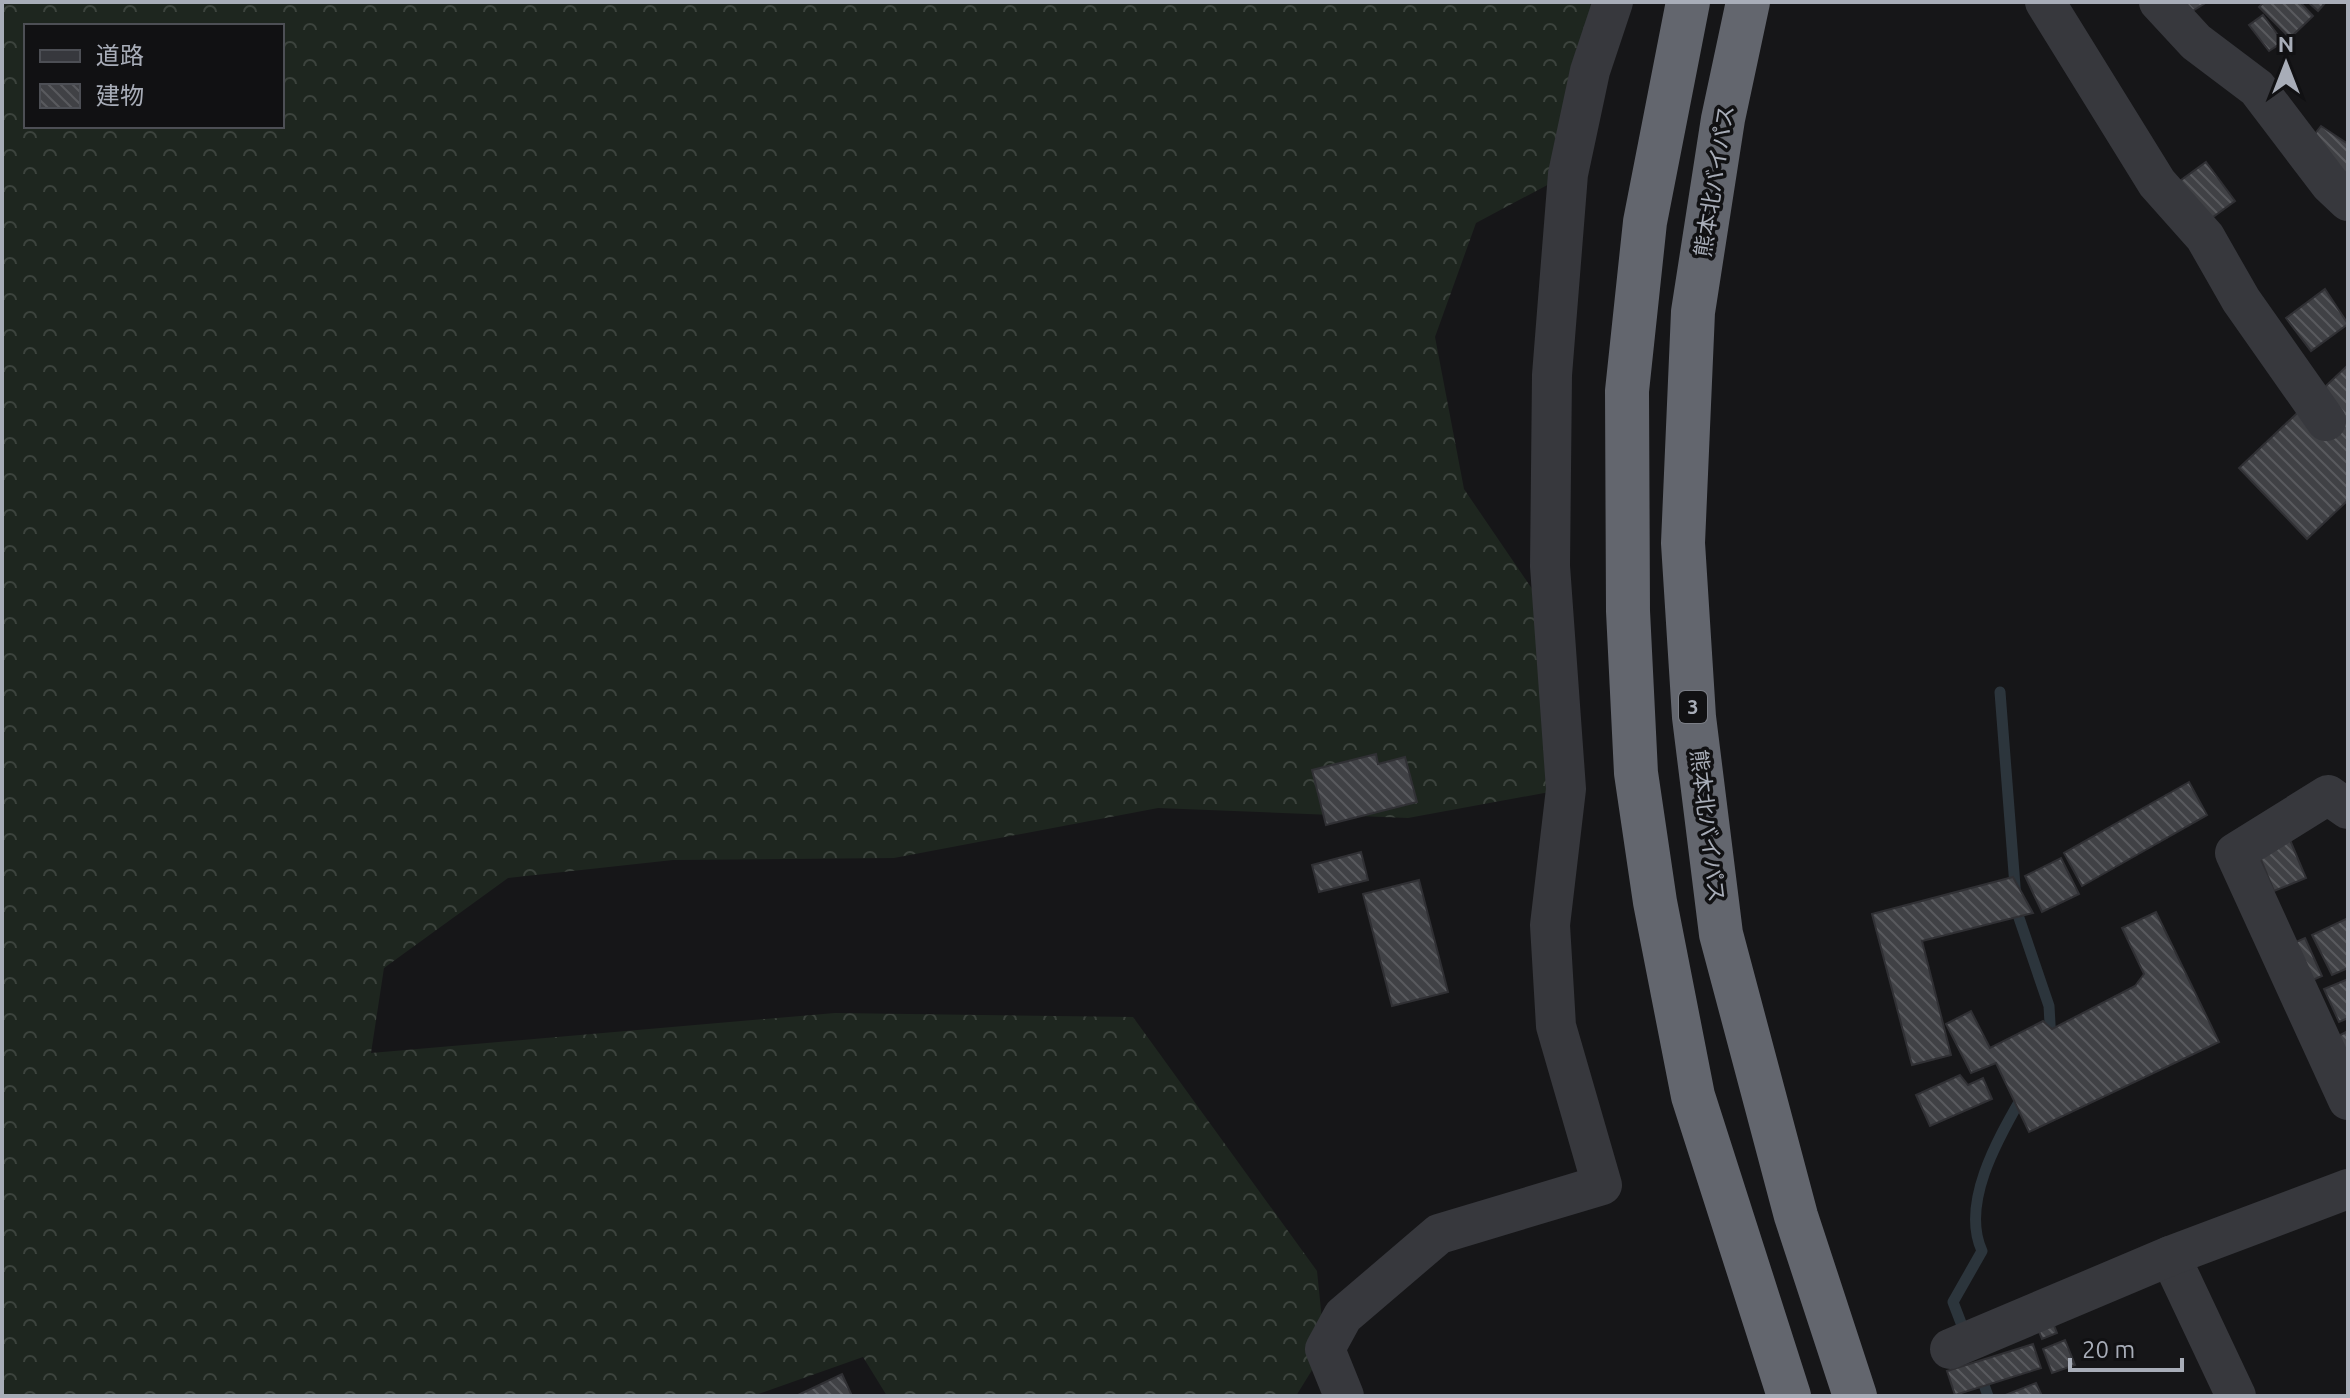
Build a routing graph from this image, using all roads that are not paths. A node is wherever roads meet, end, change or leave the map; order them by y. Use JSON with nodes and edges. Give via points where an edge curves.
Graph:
{"nodes":[{"id":1,"x":1613,"y":2,"type":"edge"},
{"id":2,"x":1688,"y":2,"type":"edge"},
{"id":3,"x":1748,"y":2,"type":"edge"},
{"id":4,"x":2045,"y":2,"type":"edge"},
{"id":5,"x":2159,"y":2,"type":"edge"},
{"id":6,"x":2348,"y":201,"type":"edge"},
{"id":7,"x":2326,"y":421,"type":"dead end"},
{"id":8,"x":2348,"y":809,"type":"edge"},
{"id":9,"x":2348,"y":1100,"type":"edge"},
{"id":10,"x":2348,"y":1189,"type":"edge"},
{"id":11,"x":2170,"y":1256,"type":"junction"},
{"id":12,"x":1950,"y":1349,"type":"dead end"},
{"id":13,"x":1344,"y":1396,"type":"edge"},
{"id":14,"x":1789,"y":1396,"type":"edge"},
{"id":15,"x":1855,"y":1396,"type":"edge"},
{"id":16,"x":2236,"y":1396,"type":"edge"}],
"edges":[{"from":1,"to":13,"type":"street","via":[[1590,71],[1568,174],[1552,375],[1550,566],[1566,789],[1550,925],[1556,1026],[1602,1185],[1439,1234],[1343,1316],[1325,1349]]},
{"from":2,"to":14,"type":"highway","via":[[1645,222],[1627,391],[1628,611],[1636,773],[1693,1096]]},
{"from":3,"to":15,"type":"highway","name":"熊本北バイパス","number":"3","via":[[1723,119],[1693,312],[1683,543],[1694,717],[1721,934],[1796,1216]]},
{"from":4,"to":7,"type":"street","via":[[2132,146],[2205,237],[2241,300]]},
{"from":5,"to":6,"type":"street","via":[[2196,42],[2257,88]]},
{"from":8,"to":9,"type":"street","via":[[2328,795],[2235,853]]},
{"from":10,"to":11,"type":"street"},
{"from":11,"to":12,"type":"street"},
{"from":11,"to":16,"type":"street"}]}
